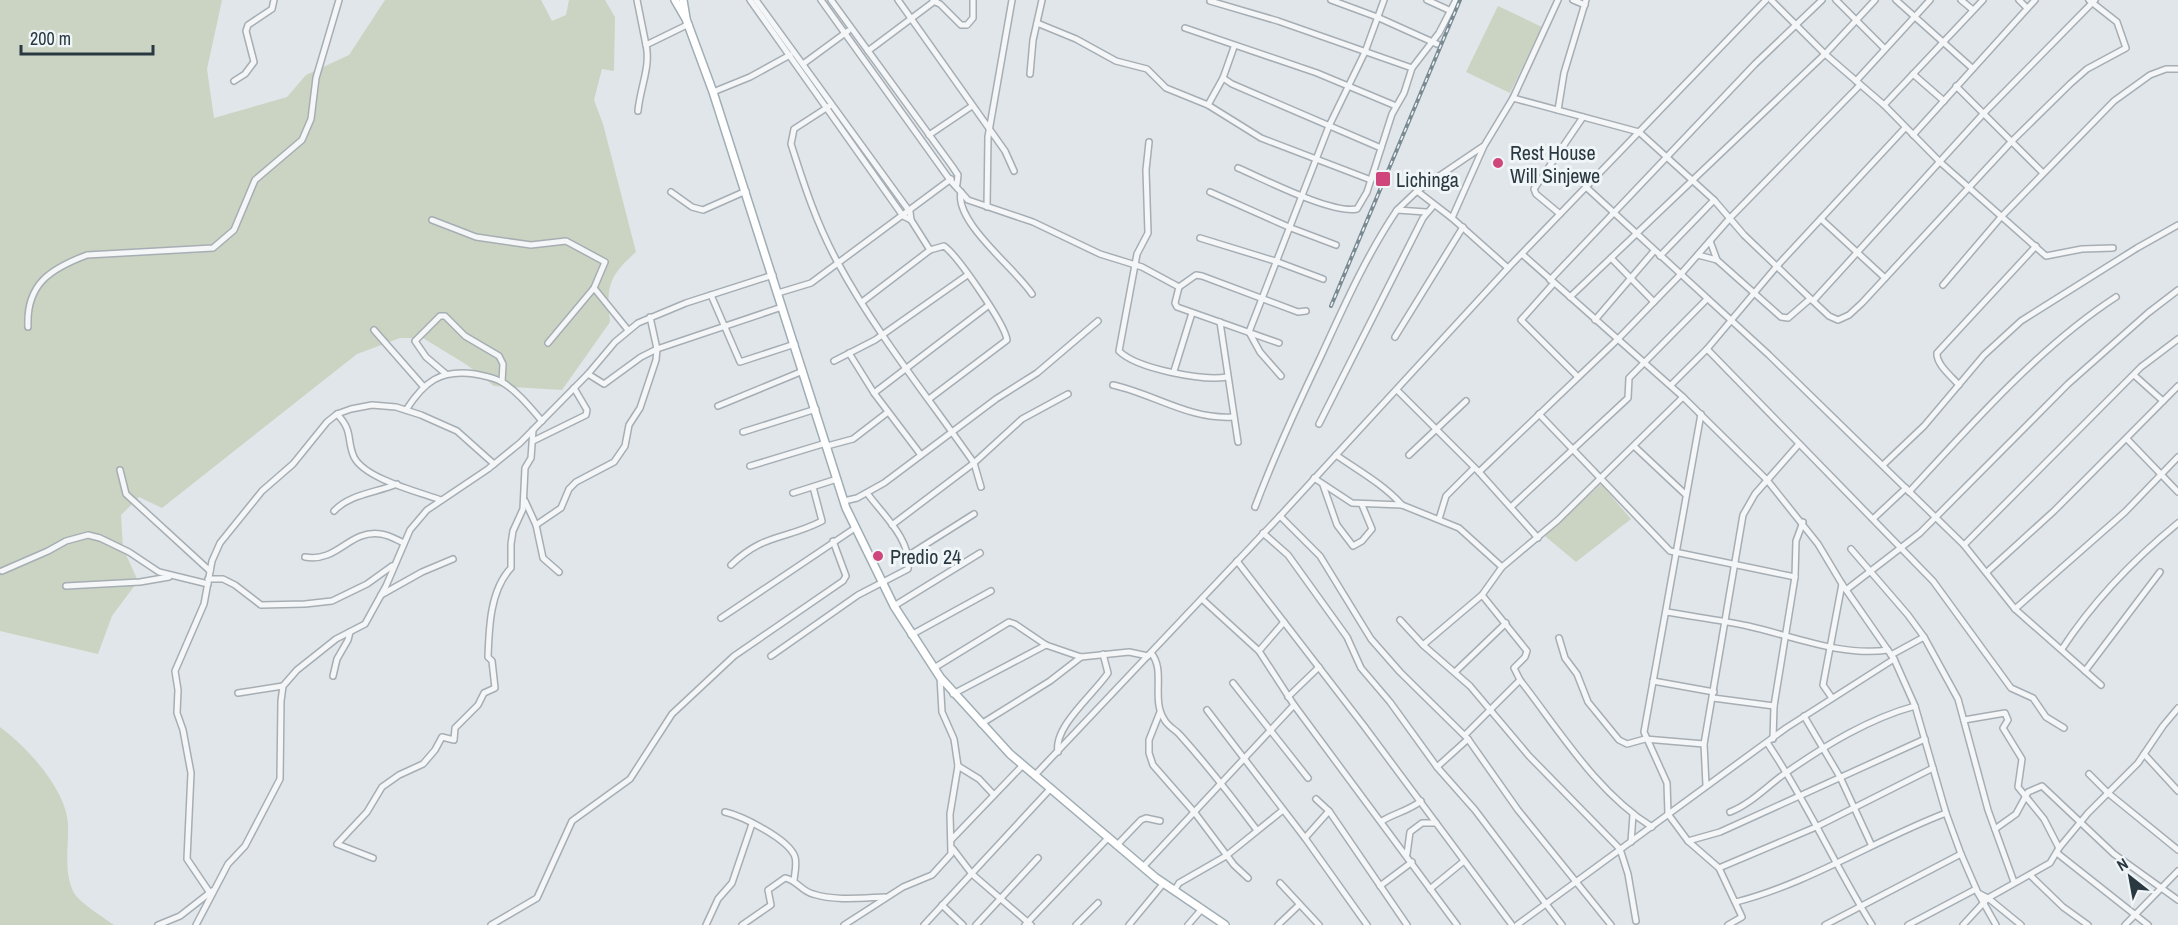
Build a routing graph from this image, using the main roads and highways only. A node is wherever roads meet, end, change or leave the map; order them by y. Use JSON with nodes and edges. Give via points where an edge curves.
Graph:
{"nodes":[{"id":1,"x":675,"y":0,"type":"edge"},
{"id":2,"x":683,"y":0,"type":"edge"},
{"id":3,"x":688,"y":22,"type":"junction"},
{"id":4,"x":1225,"y":925,"type":"edge"}],
"edges":[{"from":1,"to":3,"type":"main road"},
{"from":2,"to":3,"type":"main road"},
{"from":3,"to":4,"type":"main road","via":[[746,190],[844,501],[881,583],[911,635],[953,694],[1023,765],[1164,884]]}]}
